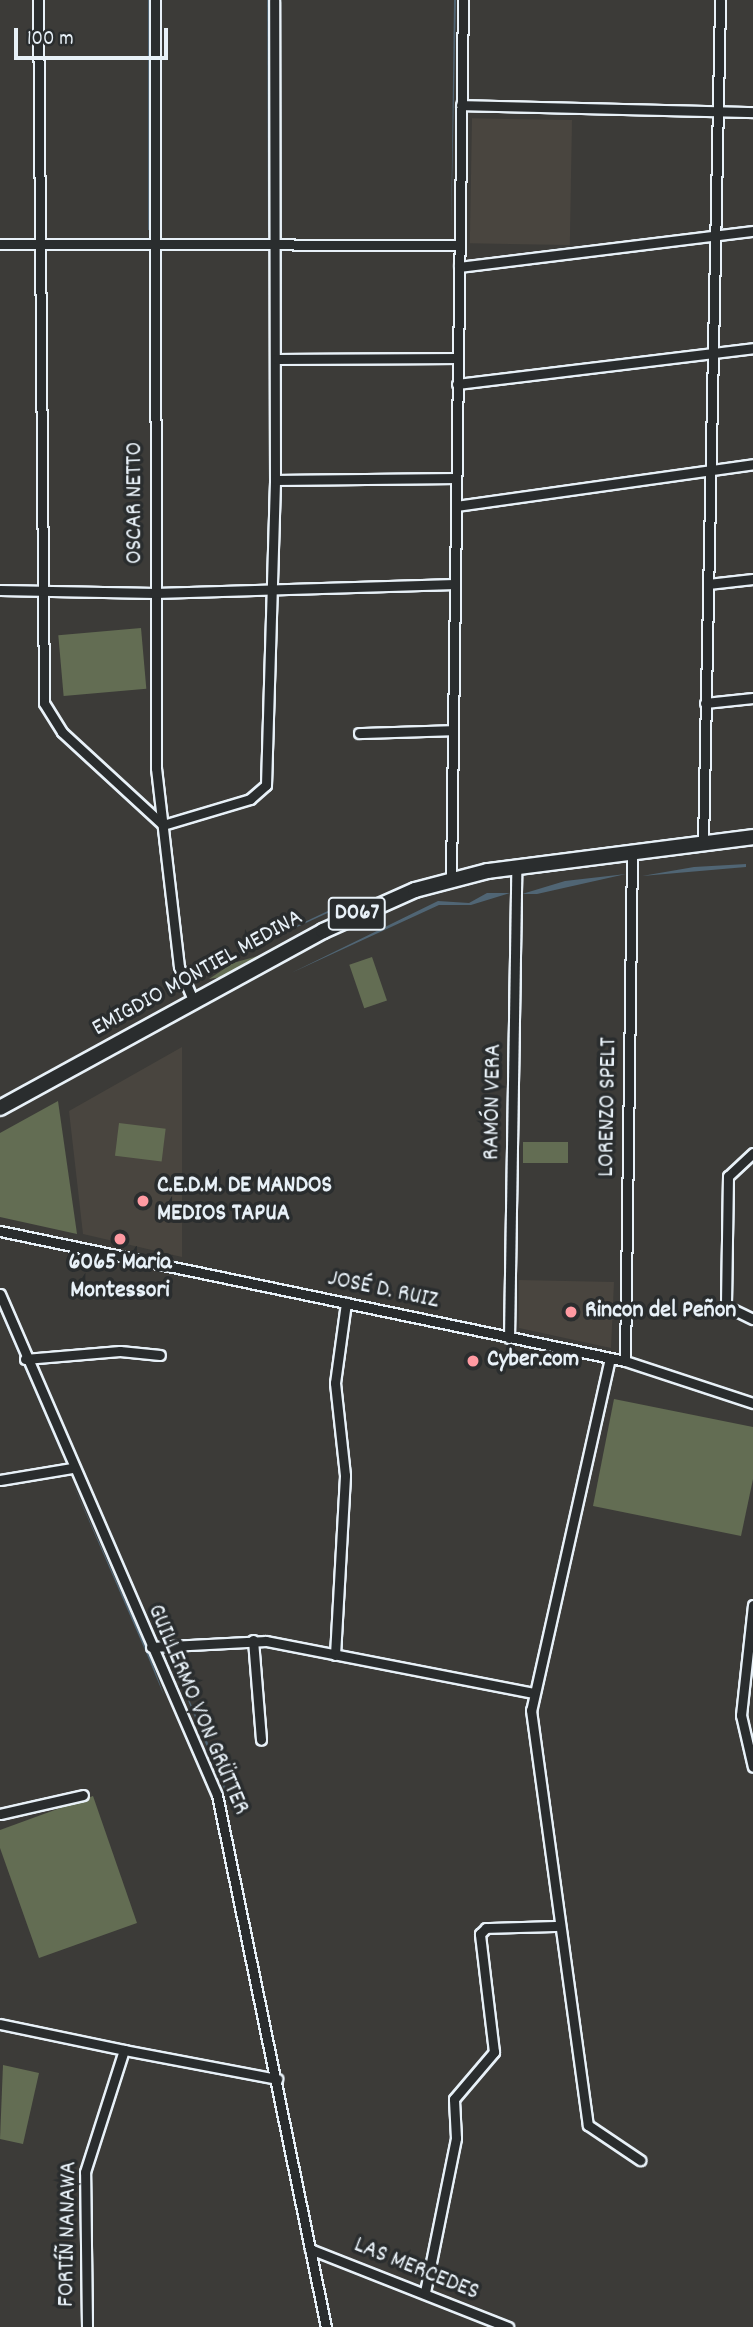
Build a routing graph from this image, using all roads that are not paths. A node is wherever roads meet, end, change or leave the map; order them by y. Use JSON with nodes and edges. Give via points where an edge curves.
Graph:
{"nodes":[{"id":1,"x":38,"y":0,"type":"edge"},
{"id":2,"x":155,"y":0,"type":"edge"},
{"id":3,"x":274,"y":0,"type":"edge"},
{"id":4,"x":463,"y":0,"type":"edge"},
{"id":5,"x":720,"y":0,"type":"edge"},
{"id":6,"x":461,"y":105,"type":"junction"},
{"id":7,"x":717,"y":111,"type":"junction"},
{"id":8,"x":753,"y":112,"type":"edge"},
{"id":9,"x":753,"y":231,"type":"edge"},
{"id":10,"x":714,"y":236,"type":"junction"},
{"id":11,"x":275,"y":240,"type":"junction"},
{"id":12,"x":155,"y":242,"type":"junction"},
{"id":13,"x":39,"y":243,"type":"junction"},
{"id":14,"x":0,"y":244,"type":"edge"},
{"id":15,"x":459,"y":244,"type":"junction"},
{"id":16,"x":459,"y":267,"type":"junction"},
{"id":17,"x":753,"y":348,"type":"edge"},
{"id":18,"x":712,"y":353,"type":"junction"},
{"id":19,"x":458,"y":358,"type":"junction"},
{"id":20,"x":276,"y":359,"type":"junction"},
{"id":21,"x":457,"y":384,"type":"junction"},
{"id":22,"x":753,"y":464,"type":"edge"},
{"id":23,"x":710,"y":470,"type":"junction"},
{"id":24,"x":456,"y":478,"type":"junction"},
{"id":25,"x":275,"y":480,"type":"junction"},
{"id":26,"x":456,"y":506,"type":"junction"},
{"id":27,"x":753,"y":579,"type":"edge"},
{"id":28,"x":455,"y":584,"type":"junction"},
{"id":29,"x":708,"y":584,"type":"junction"},
{"id":30,"x":40,"y":589,"type":"junction"},
{"id":31,"x":0,"y":590,"type":"edge"},
{"id":32,"x":271,"y":591,"type":"junction"},
{"id":33,"x":155,"y":593,"type":"junction"},
{"id":34,"x":753,"y":698,"type":"edge"},
{"id":35,"x":705,"y":704,"type":"junction"},
{"id":36,"x":453,"y":730,"type":"junction"},
{"id":37,"x":359,"y":733,"type":"dead end"},
{"id":38,"x":163,"y":825,"type":"junction"},
{"id":39,"x":753,"y":837,"type":"edge"},
{"id":40,"x":703,"y":844,"type":"junction"},
{"id":41,"x":632,"y":852,"type":"junction"},
{"id":42,"x":516,"y":867,"type":"junction"},
{"id":43,"x":451,"y":879,"type":"junction"},
{"id":44,"x":194,"y":1002,"type":"junction"},
{"id":45,"x":0,"y":1108,"type":"edge"},
{"id":46,"x":753,"y":1153,"type":"edge"},
{"id":47,"x":0,"y":1231,"type":"edge"},
{"id":48,"x":0,"y":1294,"type":"edge"},
{"id":49,"x":346,"y":1303,"type":"junction"},
{"id":50,"x":753,"y":1319,"type":"edge"},
{"id":51,"x":509,"y":1338,"type":"junction"},
{"id":52,"x":160,"y":1355,"type":"dead end"},
{"id":53,"x":610,"y":1358,"type":"junction"},
{"id":54,"x":25,"y":1359,"type":"junction"},
{"id":55,"x":625,"y":1361,"type":"junction"},
{"id":56,"x":753,"y":1403,"type":"edge"},
{"id":57,"x":72,"y":1468,"type":"junction"},
{"id":58,"x":0,"y":1480,"type":"edge"},
{"id":59,"x":753,"y":1608,"type":"edge"},
{"id":60,"x":253,"y":1640,"type":"junction"},
{"id":61,"x":151,"y":1647,"type":"junction"},
{"id":62,"x":335,"y":1655,"type":"junction"},
{"id":63,"x":533,"y":1693,"type":"junction"},
{"id":64,"x":261,"y":1740,"type":"dead end"},
{"id":65,"x":753,"y":1767,"type":"edge"},
{"id":66,"x":83,"y":1795,"type":"dead end"},
{"id":67,"x":0,"y":1814,"type":"edge"},
{"id":68,"x":559,"y":1926,"type":"junction"},
{"id":69,"x":0,"y":2024,"type":"edge"},
{"id":70,"x":124,"y":2050,"type":"junction"},
{"id":71,"x":277,"y":2079,"type":"junction"},
{"id":72,"x":640,"y":2160,"type":"dead end"},
{"id":73,"x":310,"y":2249,"type":"junction"},
{"id":74,"x":425,"y":2292,"type":"junction"},
{"id":75,"x":87,"y":2327,"type":"edge"},
{"id":76,"x":326,"y":2327,"type":"edge"},
{"id":77,"x":508,"y":2327,"type":"edge"}],
"edges":[{"from":1,"to":13,"type":"street"},
{"from":2,"to":12,"type":"street","name":"OSCAR NETTO"},
{"from":3,"to":11,"type":"street"},
{"from":4,"to":6,"type":"street"},
{"from":5,"to":7,"type":"street"},
{"from":6,"to":7,"type":"street"},
{"from":6,"to":15,"type":"street"},
{"from":7,"to":8,"type":"street"},
{"from":7,"to":10,"type":"street"},
{"from":9,"to":10,"type":"street"},
{"from":10,"to":16,"type":"street"},
{"from":10,"to":18,"type":"street"},
{"from":11,"to":12,"type":"street"},
{"from":11,"to":15,"type":"street"},
{"from":11,"to":20,"type":"street"},
{"from":12,"to":13,"type":"street"},
{"from":12,"to":33,"type":"street","name":"OSCAR NETTO"},
{"from":13,"to":14,"type":"street"},
{"from":13,"to":30,"type":"street"},
{"from":15,"to":16,"type":"street"},
{"from":16,"to":19,"type":"street"},
{"from":17,"to":18,"type":"street"},
{"from":18,"to":21,"type":"street"},
{"from":18,"to":23,"type":"street"},
{"from":19,"to":20,"type":"street"},
{"from":19,"to":21,"type":"street"},
{"from":20,"to":25,"type":"street"},
{"from":21,"to":24,"type":"street"},
{"from":22,"to":23,"type":"street"},
{"from":23,"to":26,"type":"street"},
{"from":23,"to":29,"type":"street"},
{"from":24,"to":25,"type":"street"},
{"from":24,"to":26,"type":"street"},
{"from":25,"to":32,"type":"street"},
{"from":26,"to":28,"type":"street"},
{"from":27,"to":29,"type":"street"},
{"from":28,"to":32,"type":"street"},
{"from":28,"to":36,"type":"street"},
{"from":29,"to":35,"type":"street"},
{"from":30,"to":31,"type":"street"},
{"from":30,"to":33,"type":"street"},
{"from":30,"to":38,"type":"street","via":[[44,703],[51,721]]},
{"from":32,"to":33,"type":"street"},
{"from":32,"to":38,"type":"street","via":[[266,785],[250,799]]},
{"from":33,"to":38,"type":"street","name":"OSCAR NETTO","via":[[156,768]]},
{"from":34,"to":35,"type":"street"},
{"from":35,"to":40,"type":"street"},
{"from":36,"to":37,"type":"street"},
{"from":36,"to":43,"type":"street"},
{"from":38,"to":44,"type":"street","name":"OSCAR NETTO","via":[[179,967]]},
{"from":39,"to":40,"type":"main road","name":"EMIGDIO MONTIEL MEDINA","number":"D067"},
{"from":40,"to":41,"type":"main road","name":"EMIGDIO MONTIEL MEDINA","number":"D067"},
{"from":41,"to":42,"type":"main road","name":"EMIGDIO MONTIEL MEDINA","number":"D067"},
{"from":41,"to":55,"type":"street","name":"LORENZO SPELT"},
{"from":42,"to":43,"type":"main road","name":"EMIGDIO MONTIEL MEDINA","number":"D067"},
{"from":42,"to":51,"type":"street","name":"RAMÓN VERA"},
{"from":43,"to":44,"type":"main road","name":"EMIGDIO MONTIEL MEDINA","number":"D067","via":[[373,906]]},
{"from":44,"to":45,"type":"main road","name":"EMIGDIO MONTIEL MEDINA","number":"D067"},
{"from":46,"to":50,"type":"street","via":[[728,1176],[726,1306]]},
{"from":47,"to":49,"type":"street","name":"JOSÉ D. RUIZ"},
{"from":48,"to":54,"type":"street","name":"GUILLERMO VON GRÜTTER"},
{"from":49,"to":51,"type":"street","name":"JOSÉ D. RUIZ"},
{"from":49,"to":62,"type":"street","via":[[335,1393],[345,1475]]},
{"from":51,"to":53,"type":"street","name":"JOSÉ D. RUIZ"},
{"from":52,"to":54,"type":"street","via":[[120,1351]]},
{"from":53,"to":55,"type":"street","name":"JOSÉ D. RUIZ"},
{"from":53,"to":63,"type":"street"},
{"from":54,"to":57,"type":"street","name":"GUILLERMO VON GRÜTTER"},
{"from":55,"to":56,"type":"street","name":"JOSÉ D. RUIZ"},
{"from":57,"to":58,"type":"street"},
{"from":57,"to":61,"type":"street","name":"GUILLERMO VON GRÜTTER"},
{"from":59,"to":65,"type":"street","via":[[741,1715]]},
{"from":60,"to":61,"type":"street"},
{"from":60,"to":62,"type":"street"},
{"from":60,"to":64,"type":"street"},
{"from":61,"to":71,"type":"street","name":"GUILLERMO VON GRÜTTER","via":[[217,1795]]},
{"from":62,"to":63,"type":"street"},
{"from":63,"to":68,"type":"street"},
{"from":66,"to":67,"type":"street"},
{"from":68,"to":72,"type":"street","via":[[588,2125]]},
{"from":68,"to":74,"type":"street","via":[[486,1928],[480,1934],[494,2052],[454,2099],[456,2138]]},
{"from":69,"to":70,"type":"street"},
{"from":70,"to":71,"type":"street"},
{"from":70,"to":75,"type":"street","name":"FORTÍÑ NANAWA","via":[[85,2172]]},
{"from":71,"to":73,"type":"street","name":"GUILLERMO VON GRÜTTER"},
{"from":73,"to":74,"type":"street","name":"LAS MERCEDES"},
{"from":73,"to":76,"type":"street","name":"GUILLERMO VON GRÜTTER"},
{"from":74,"to":77,"type":"street","name":"LAS MERCEDES"}]}
